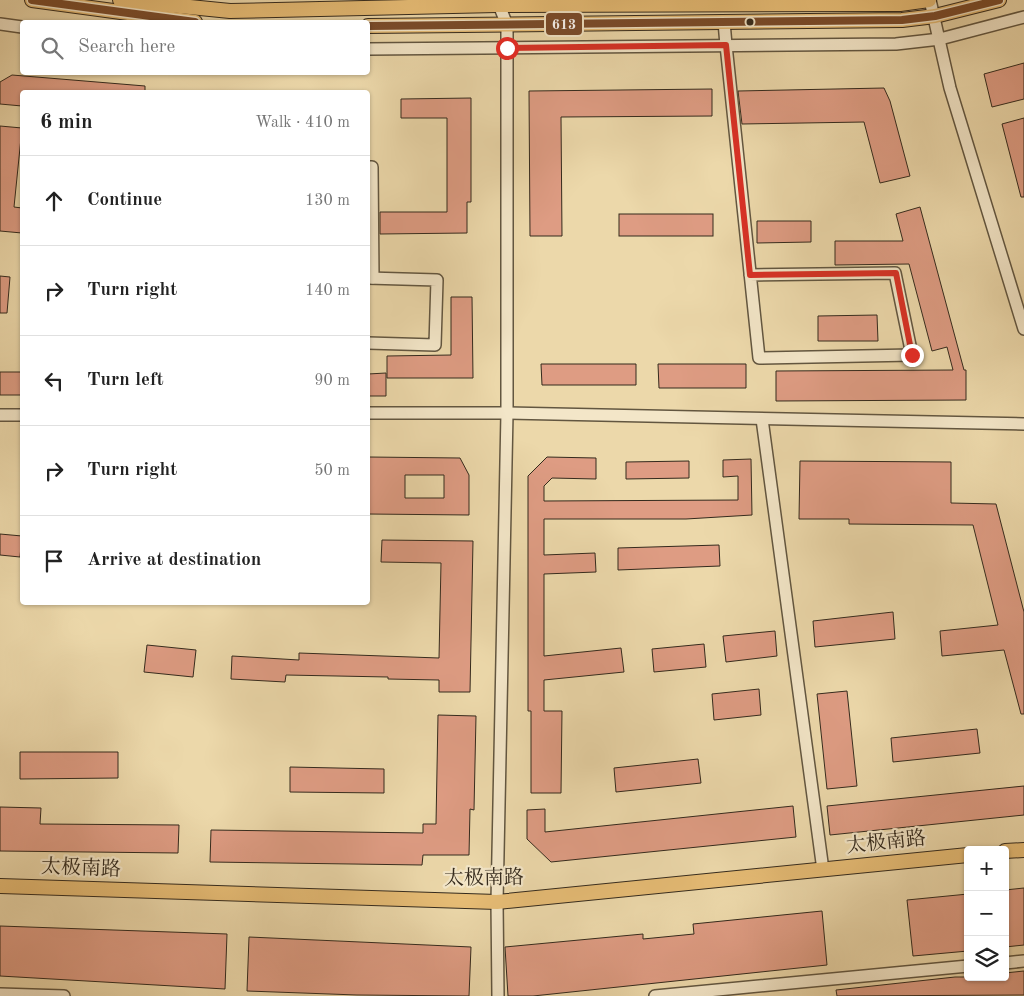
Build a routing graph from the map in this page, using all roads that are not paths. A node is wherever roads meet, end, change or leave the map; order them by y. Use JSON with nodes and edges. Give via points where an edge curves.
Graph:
{"nodes":[{"id":1,"x":32,"y":0,"type":"edge"},
{"id":2,"x":120,"y":0,"type":"edge"},
{"id":3,"x":930,"y":0,"type":"edge"},
{"id":4,"x":999,"y":0,"type":"edge"},
{"id":5,"x":497,"y":2,"type":"edge"},
{"id":6,"x":935,"y":16,"type":"junction"},
{"id":7,"x":1024,"y":16,"type":"edge"},
{"id":8,"x":180,"y":20,"type":"edge"},
{"id":9,"x":724,"y":22,"type":"junction"},
{"id":10,"x":0,"y":24,"type":"edge"},
{"id":11,"x":507,"y":25,"type":"junction"},
{"id":12,"x":370,"y":26,"type":"edge"},
{"id":13,"x":20,"y":27,"type":"edge"},
{"id":14,"x":940,"y":39,"type":"junction"},
{"id":15,"x":726,"y":45,"type":"junction"},
{"id":16,"x":507,"y":48,"type":"junction"},
{"id":17,"x":370,"y":49,"type":"edge"},
{"id":18,"x":370,"y":167,"type":"edge"},
{"id":19,"x":750,"y":275,"type":"junction"},
{"id":20,"x":370,"y":278,"type":"edge"},
{"id":21,"x":1024,"y":329,"type":"edge"},
{"id":22,"x":370,"y":343,"type":"edge"},
{"id":23,"x":370,"y":413,"type":"edge"},
{"id":24,"x":507,"y":413,"type":"junction"},
{"id":25,"x":20,"y":414,"type":"edge"},
{"id":26,"x":0,"y":415,"type":"edge"},
{"id":27,"x":762,"y":418,"type":"junction"},
{"id":28,"x":1024,"y":424,"type":"edge"},
{"id":29,"x":1024,"y":850,"type":"edge"},
{"id":30,"x":1009,"y":852,"type":"edge"},
{"id":31,"x":964,"y":855,"type":"edge"},
{"id":32,"x":823,"y":870,"type":"junction"},
{"id":33,"x":0,"y":886,"type":"edge"},
{"id":34,"x":496,"y":902,"type":"junction"},
{"id":35,"x":1024,"y":961,"type":"edge"},
{"id":36,"x":1009,"y":962,"type":"edge"},
{"id":37,"x":964,"y":966,"type":"edge"},
{"id":38,"x":0,"y":994,"type":"edge"},
{"id":39,"x":64,"y":996,"type":"edge"},
{"id":40,"x":498,"y":996,"type":"edge"},
{"id":41,"x":655,"y":996,"type":"edge"}],
"edges":[{"from":1,"to":8,"type":"main road"},
{"from":2,"to":5,"type":"main road","via":[[230,11]]},
{"from":3,"to":5,"type":"main road","via":[[900,4]]},
{"from":3,"to":6,"type":"street"},
{"from":4,"to":6,"type":"main road"},
{"from":5,"to":11,"type":"street"},
{"from":6,"to":9,"type":"main road","via":[[902,20]]},
{"from":6,"to":14,"type":"street"},
{"from":7,"to":14,"type":"street"},
{"from":9,"to":11,"type":"main road"},
{"from":9,"to":15,"type":"street"},
{"from":10,"to":13,"type":"street"},
{"from":11,"to":12,"type":"main road"},
{"from":11,"to":16,"type":"street"},
{"from":14,"to":15,"type":"street","via":[[896,44]]},
{"from":14,"to":21,"type":"street","via":[[950,88]]},
{"from":15,"to":16,"type":"street"},
{"from":15,"to":19,"type":"street"},
{"from":16,"to":17,"type":"street"},
{"from":16,"to":24,"type":"street"},
{"from":18,"to":20,"type":"street"},
{"from":19,"to":19,"type":"street","via":[[759,358],[912,355],[896,273]]},
{"from":20,"to":22,"type":"street","via":[[437,280],[435,344]]},
{"from":23,"to":24,"type":"street"},
{"from":24,"to":27,"type":"street"},
{"from":24,"to":34,"type":"street"},
{"from":25,"to":26,"type":"street"},
{"from":27,"to":28,"type":"street"},
{"from":27,"to":32,"type":"street"},
{"from":29,"to":30,"type":"main road"},
{"from":31,"to":32,"type":"main road","name":"太极南路"},
{"from":32,"to":34,"type":"main road","name":"太极南路"},
{"from":33,"to":34,"type":"main road","name":"太极南路"},
{"from":34,"to":40,"type":"street"},
{"from":35,"to":36,"type":"street"},
{"from":37,"to":41,"type":"street"},
{"from":38,"to":39,"type":"street"}]}
